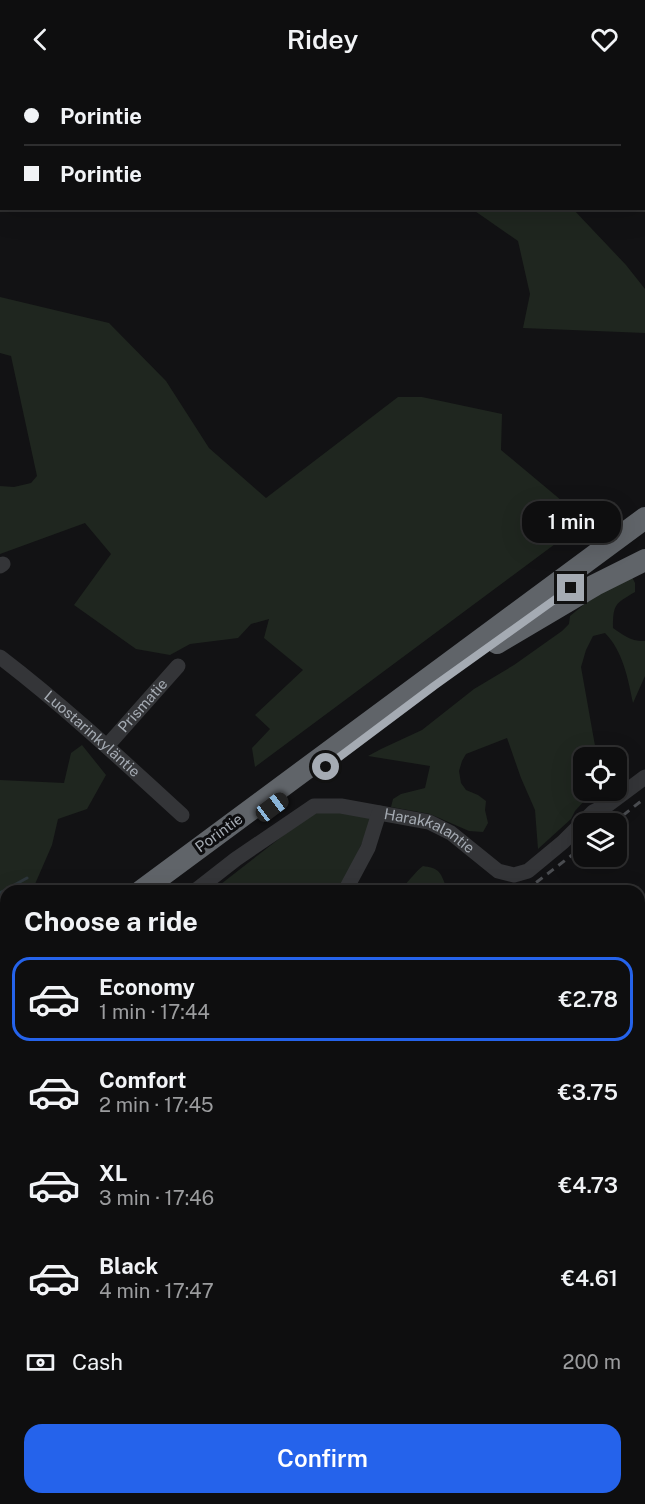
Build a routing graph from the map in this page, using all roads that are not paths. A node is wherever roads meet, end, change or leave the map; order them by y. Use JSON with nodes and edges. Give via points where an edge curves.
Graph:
{"nodes":[{"id":1,"x":645,"y":505,"type":"edge"},
{"id":2,"x":645,"y":518,"type":"edge"},
{"id":3,"x":645,"y":534,"type":"edge"},
{"id":4,"x":645,"y":560,"type":"edge"},
{"id":5,"x":552,"y":586,"type":"junction"},
{"id":6,"x":478,"y":655,"type":"junction"},
{"id":7,"x":0,"y":657,"type":"edge"},
{"id":8,"x":178,"y":666,"type":"dead end"},
{"id":9,"x":107,"y":746,"type":"junction"},
{"id":10,"x":645,"y":777,"type":"edge"},
{"id":11,"x":380,"y":813,"type":"junction"},
{"id":12,"x":182,"y":815,"type":"dead end"},
{"id":13,"x":149,"y":885,"type":"edge"},
{"id":14,"x":168,"y":885,"type":"edge"},
{"id":15,"x":203,"y":885,"type":"edge"},
{"id":16,"x":348,"y":885,"type":"edge"}],
"edges":[{"from":1,"to":5,"type":"highway"},
{"from":2,"to":5,"type":"highway","name":"Porintie"},
{"from":3,"to":6,"type":"highway","name":"Porintie"},
{"from":4,"to":6,"type":"highway","via":[[579,594]]},
{"from":5,"to":13,"type":"highway","name":"Porintie"},
{"from":6,"to":14,"type":"highway","name":"Porintie"},
{"from":7,"to":9,"type":"street","name":"Luostarinkyläntie"},
{"from":8,"to":9,"type":"street","name":"Prismatie"},
{"from":9,"to":12,"type":"street","name":"Luostarinkyläntie"},
{"from":10,"to":11,"type":"street","name":"Harakkalantie","via":[[593,812],[563,842],[521,874],[498,871],[451,833],[429,822]]},
{"from":11,"to":15,"type":"street","name":"Harakkalantie","via":[[314,806]]},
{"from":11,"to":16,"type":"street","via":[[368,848]]}]}
